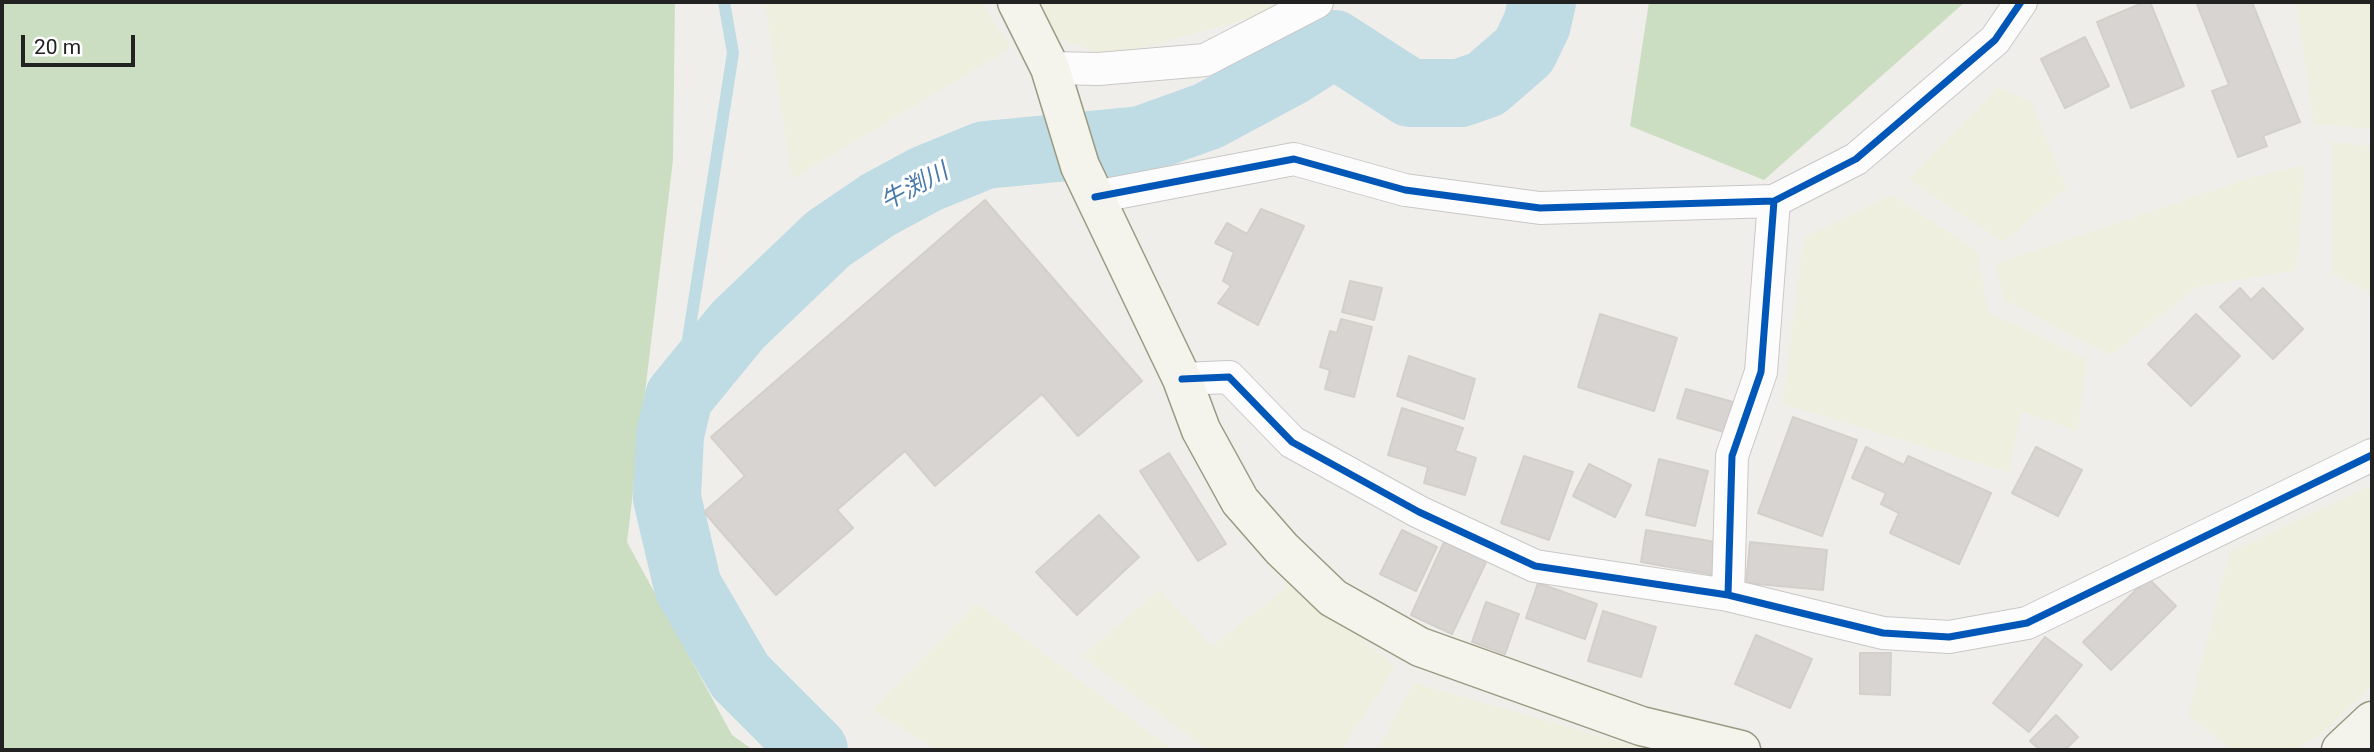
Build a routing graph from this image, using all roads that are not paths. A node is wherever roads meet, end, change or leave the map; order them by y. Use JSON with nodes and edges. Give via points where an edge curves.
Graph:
{"nodes":[{"id":1,"x":1017,"y":2,"type":"edge"},
{"id":2,"x":1317,"y":2,"type":"edge"},
{"id":3,"x":2021,"y":2,"type":"edge"},
{"id":4,"x":1054,"y":80,"type":"junction"},
{"id":5,"x":1088,"y":181,"type":"junction"},
{"id":6,"x":1774,"y":201,"type":"junction"},
{"id":7,"x":1182,"y":379,"type":"junction"},
{"id":8,"x":2372,"y":455,"type":"edge"},
{"id":9,"x":1728,"y":595,"type":"junction"},
{"id":10,"x":2372,"y":721,"type":"edge"},
{"id":11,"x":1741,"y":750,"type":"edge"},
{"id":12,"x":2342,"y":750,"type":"edge"}],
"edges":[{"from":1,"to":4,"type":"street"},
{"from":2,"to":4,"type":"street","via":[[1205,60],[1098,69]]},
{"from":3,"to":6,"type":"street","via":[[1995,40],[1856,159]]},
{"from":4,"to":5,"type":"street"},
{"from":5,"to":6,"type":"street","via":[[1294,159],[1405,190],[1540,208]]},
{"from":5,"to":7,"type":"street"},
{"from":6,"to":9,"type":"street","via":[[1761,372],[1732,456]]},
{"from":7,"to":9,"type":"street","via":[[1229,377],[1292,442],[1419,512],[1535,566]]},
{"from":7,"to":11,"type":"street","via":[[1201,430],[1240,501],[1333,598],[1433,652],[1641,726]]},
{"from":8,"to":9,"type":"street","via":[[2027,623],[1949,637],[1883,633]]},
{"from":10,"to":12,"type":"street"}]}
